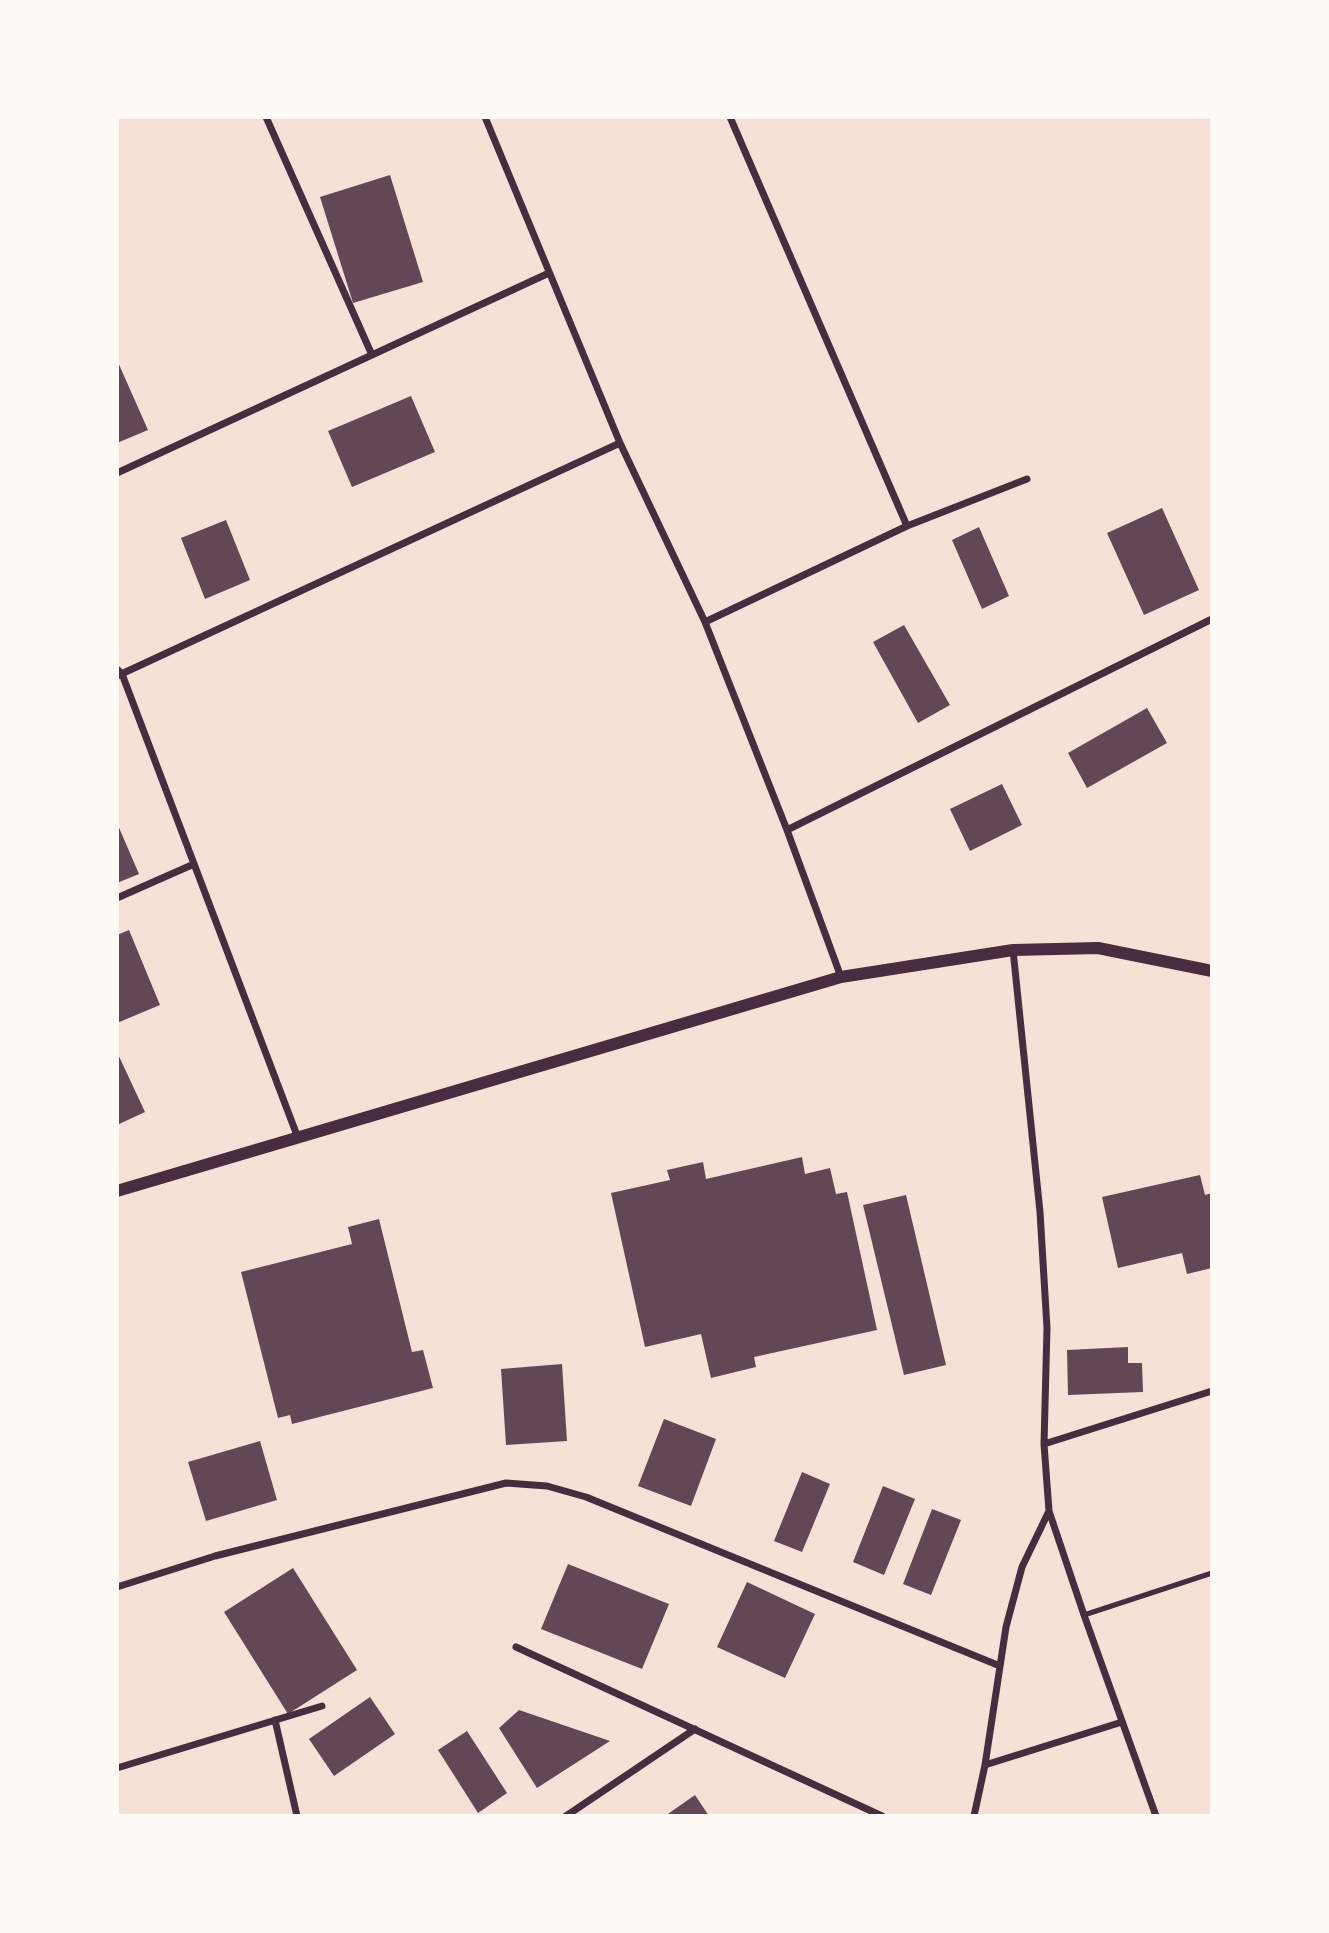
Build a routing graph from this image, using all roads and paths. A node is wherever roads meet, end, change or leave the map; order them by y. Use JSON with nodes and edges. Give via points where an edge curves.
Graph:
{"nodes":[{"id":1,"x":266,"y":117,"type":"edge"},
{"id":2,"x":485,"y":117,"type":"edge"},
{"id":3,"x":730,"y":117,"type":"edge"},
{"id":4,"x":549,"y":273,"type":"junction"},
{"id":5,"x":372,"y":355,"type":"junction"},
{"id":6,"x":620,"y":443,"type":"junction"},
{"id":7,"x":117,"y":473,"type":"edge"},
{"id":8,"x":1027,"y":478,"type":"dead end"},
{"id":9,"x":907,"y":526,"type":"junction"},
{"id":10,"x":1212,"y":619,"type":"edge"},
{"id":11,"x":705,"y":622,"type":"junction"},
{"id":12,"x":119,"y":673,"type":"edge"},
{"id":13,"x":787,"y":830,"type":"junction"},
{"id":14,"x":194,"y":864,"type":"junction"},
{"id":15,"x":117,"y":898,"type":"edge"},
{"id":16,"x":1013,"y":950,"type":"junction"},
{"id":17,"x":1212,"y":971,"type":"edge"},
{"id":18,"x":841,"y":977,"type":"junction"},
{"id":19,"x":298,"y":1138,"type":"junction"},
{"id":20,"x":117,"y":1191,"type":"edge"},
{"id":21,"x":1212,"y":1391,"type":"edge"},
{"id":22,"x":1044,"y":1444,"type":"junction"},
{"id":23,"x":1049,"y":1511,"type":"junction"},
{"id":24,"x":1212,"y":1573,"type":"edge"},
{"id":25,"x":117,"y":1587,"type":"edge"},
{"id":26,"x":1084,"y":1615,"type":"junction"},
{"id":27,"x":516,"y":1647,"type":"dead end"},
{"id":28,"x":1000,"y":1666,"type":"junction"},
{"id":29,"x":322,"y":1706,"type":"dead end"},
{"id":30,"x":275,"y":1720,"type":"junction"},
{"id":31,"x":1122,"y":1722,"type":"junction"},
{"id":32,"x":695,"y":1729,"type":"junction"},
{"id":33,"x":985,"y":1765,"type":"junction"},
{"id":34,"x":117,"y":1768,"type":"edge"},
{"id":35,"x":297,"y":1816,"type":"edge"},
{"id":36,"x":566,"y":1816,"type":"edge"},
{"id":37,"x":883,"y":1816,"type":"edge"},
{"id":38,"x":974,"y":1816,"type":"edge"},
{"id":39,"x":1156,"y":1816,"type":"edge"}],
"edges":[{"from":1,"to":5,"type":"street"},
{"from":2,"to":4,"type":"street"},
{"from":3,"to":9,"type":"street"},
{"from":4,"to":5,"type":"street"},
{"from":4,"to":6,"type":"street"},
{"from":5,"to":7,"type":"street"},
{"from":6,"to":11,"type":"street"},
{"from":6,"to":12,"type":"street"},
{"from":8,"to":9,"type":"street"},
{"from":9,"to":11,"type":"street"},
{"from":10,"to":13,"type":"street"},
{"from":11,"to":13,"type":"street"},
{"from":12,"to":14,"type":"street"},
{"from":13,"to":18,"type":"street"},
{"from":14,"to":15,"type":"street"},
{"from":14,"to":19,"type":"street"},
{"from":16,"to":17,"type":"street","via":[[1098,948]]},
{"from":16,"to":18,"type":"street"},
{"from":16,"to":22,"type":"street","via":[[1040,1212],[1047,1328]]},
{"from":18,"to":19,"type":"street"},
{"from":19,"to":20,"type":"street"},
{"from":21,"to":22,"type":"street"},
{"from":22,"to":23,"type":"street"},
{"from":23,"to":26,"type":"street"},
{"from":23,"to":28,"type":"street","via":[[1022,1567]]},
{"from":24,"to":26,"type":"lane"},
{"from":25,"to":28,"type":"street","via":[[215,1556],[506,1483],[547,1486],[586,1497]]},
{"from":26,"to":31,"type":"street"},
{"from":27,"to":32,"type":"street"},
{"from":28,"to":33,"type":"street"},
{"from":29,"to":30,"type":"street"},
{"from":30,"to":34,"type":"street"},
{"from":30,"to":35,"type":"street"},
{"from":31,"to":33,"type":"street"},
{"from":31,"to":39,"type":"street"},
{"from":32,"to":36,"type":"street"},
{"from":32,"to":37,"type":"street"},
{"from":33,"to":38,"type":"street"}]}
